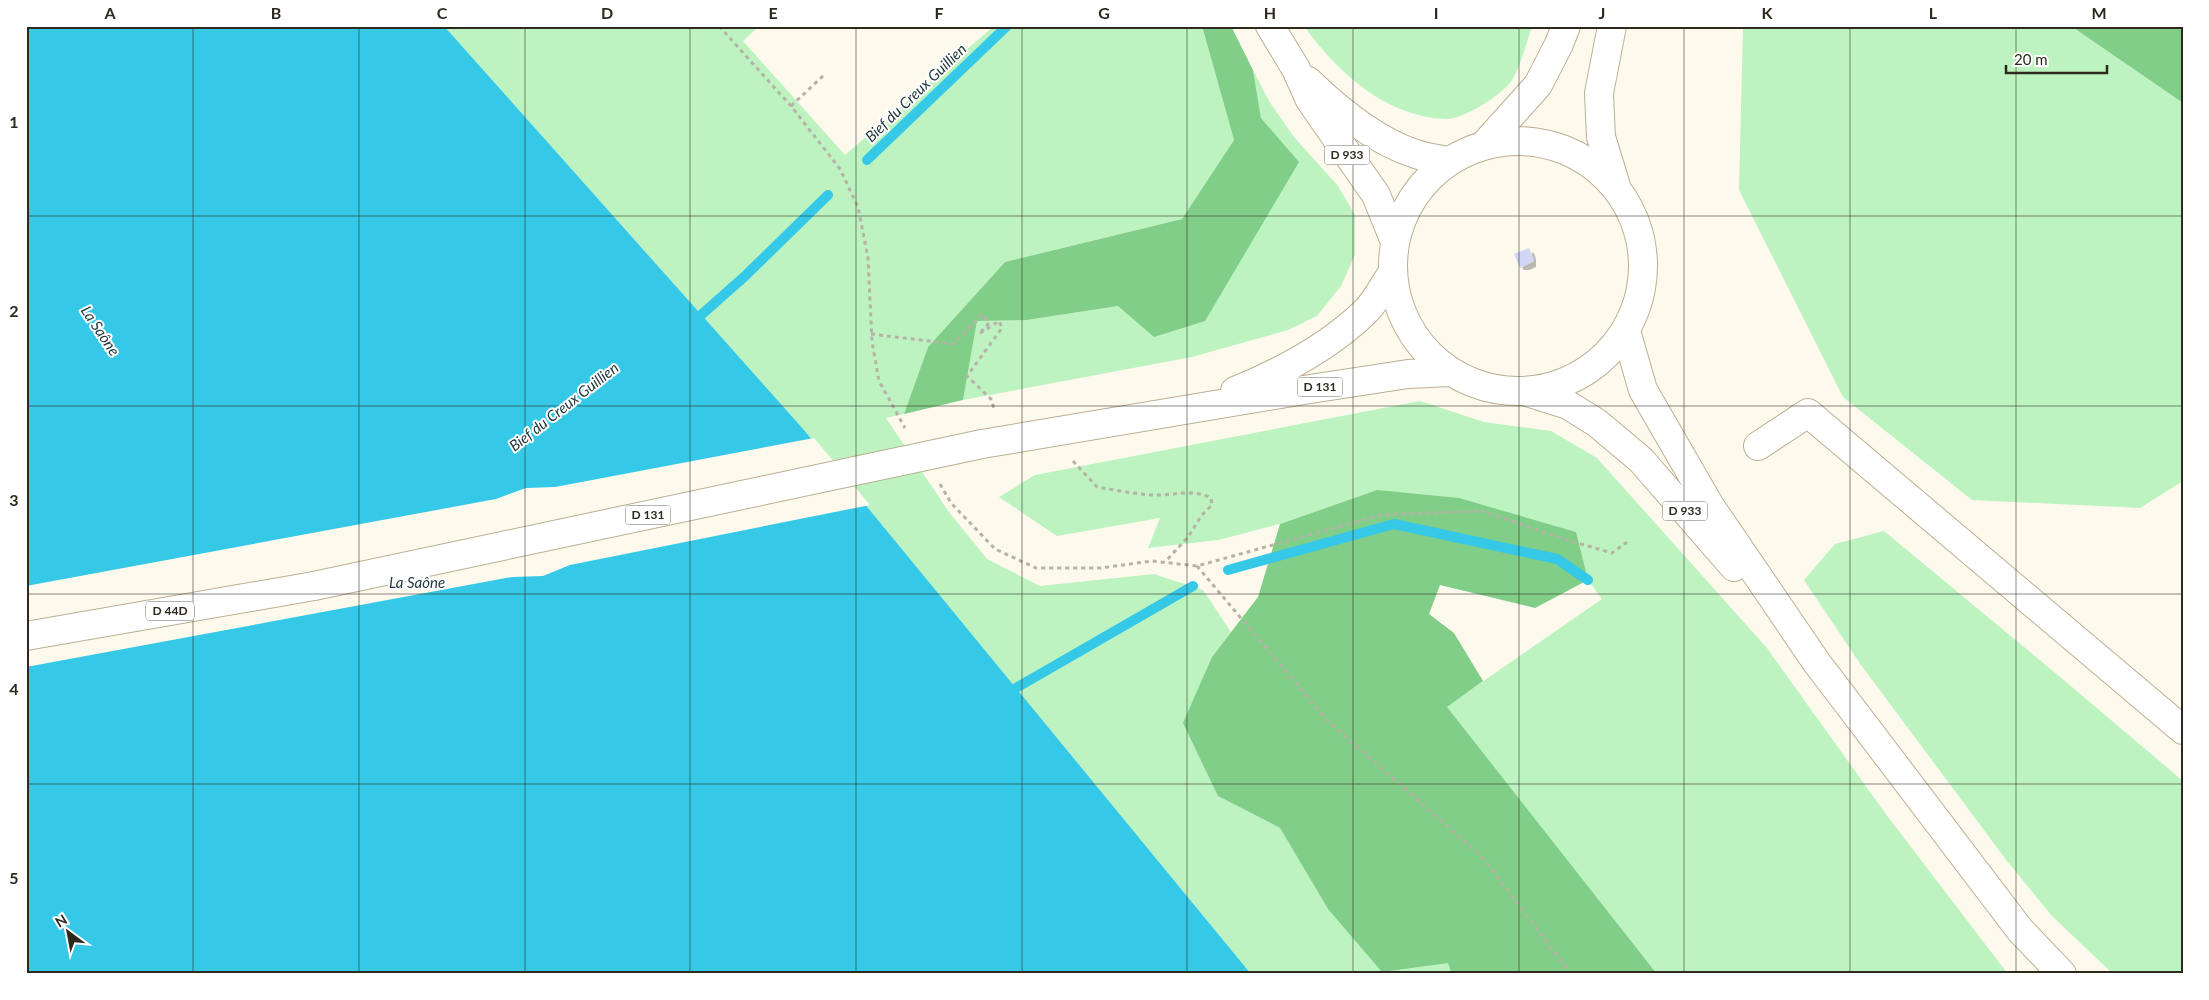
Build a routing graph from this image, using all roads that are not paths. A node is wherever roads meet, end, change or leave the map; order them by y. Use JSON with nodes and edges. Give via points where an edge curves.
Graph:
{"nodes":[{"id":1,"x":1270,"y":26,"type":"edge"},
{"id":2,"x":1566,"y":26,"type":"edge"},
{"id":3,"x":1612,"y":26,"type":"edge"},
{"id":4,"x":1296,"y":69,"type":"junction"},
{"id":5,"x":1484,"y":145,"type":"junction"},
{"id":6,"x":1450,"y":161,"type":"junction"},
{"id":7,"x":1616,"y":186,"type":"junction"},
{"id":8,"x":1395,"y":242,"type":"junction"},
{"id":9,"x":1392,"y":273,"type":"junction"},
{"id":10,"x":1626,"y":331,"type":"junction"},
{"id":11,"x":1450,"y":372,"type":"junction"},
{"id":12,"x":1527,"y":392,"type":"junction"},
{"id":13,"x":1192,"y":407,"type":"junction"},
{"id":14,"x":1758,"y":446,"type":"dead end"},
{"id":15,"x":314,"y":586,"type":"joint"},
{"id":16,"x":26,"y":636,"type":"edge"},
{"id":17,"x":1817,"y":663,"type":"junction"},
{"id":18,"x":2183,"y":730,"type":"edge"},
{"id":19,"x":2062,"y":974,"type":"edge"}],
"edges":[{"from":1,"to":4,"type":"main road","number":"D 933"},
{"from":2,"to":5,"type":"main road","via":[[1538,85]]},
{"from":3,"to":7,"type":"main road","via":[[1599,93],[1602,137]]},
{"from":4,"to":6,"type":"main road","number":"D 933","via":[[1325,97],[1375,135],[1416,155]]},
{"from":4,"to":8,"type":"main road","number":"D 933","via":[[1310,100],[1376,195]]},
{"from":5,"to":6,"type":"main road"},
{"from":5,"to":7,"type":"main road","via":[[1520,140],[1556,146],[1589,162]]},
{"from":6,"to":8,"type":"main road","via":[[1424,183],[1406,210]]},
{"from":7,"to":10,"type":"main road","via":[[1635,219],[1644,257],[1640,296]]},
{"from":8,"to":9,"type":"main road"},
{"from":9,"to":11,"type":"main road","via":[[1397,302],[1409,330],[1427,354]]},
{"from":9,"to":13,"type":"main road","number":"D 131","via":[[1367,310],[1336,337],[1262,380]]},
{"from":10,"to":12,"type":"main road","via":[[1600,362],[1566,383]]},
{"from":10,"to":17,"type":"main road","number":"D 933","via":[[1643,390],[1652,406],[1710,506]]},
{"from":11,"to":12,"type":"main road","via":[[1491,389]]},
{"from":11,"to":13,"type":"main road","number":"D 131","via":[[1408,374]]},
{"from":12,"to":17,"type":"main road","number":"D 933","via":[[1568,405],[1641,460]]},
{"from":13,"to":15,"type":"main road","number":"D 131","bridge":true,"via":[[982,444]]},
{"from":14,"to":18,"type":"main road","via":[[1808,413]]},
{"from":15,"to":16,"type":"main road","number":"D 44D"},
{"from":17,"to":19,"type":"main road","number":"D 933","via":[[2020,930]]}]}
